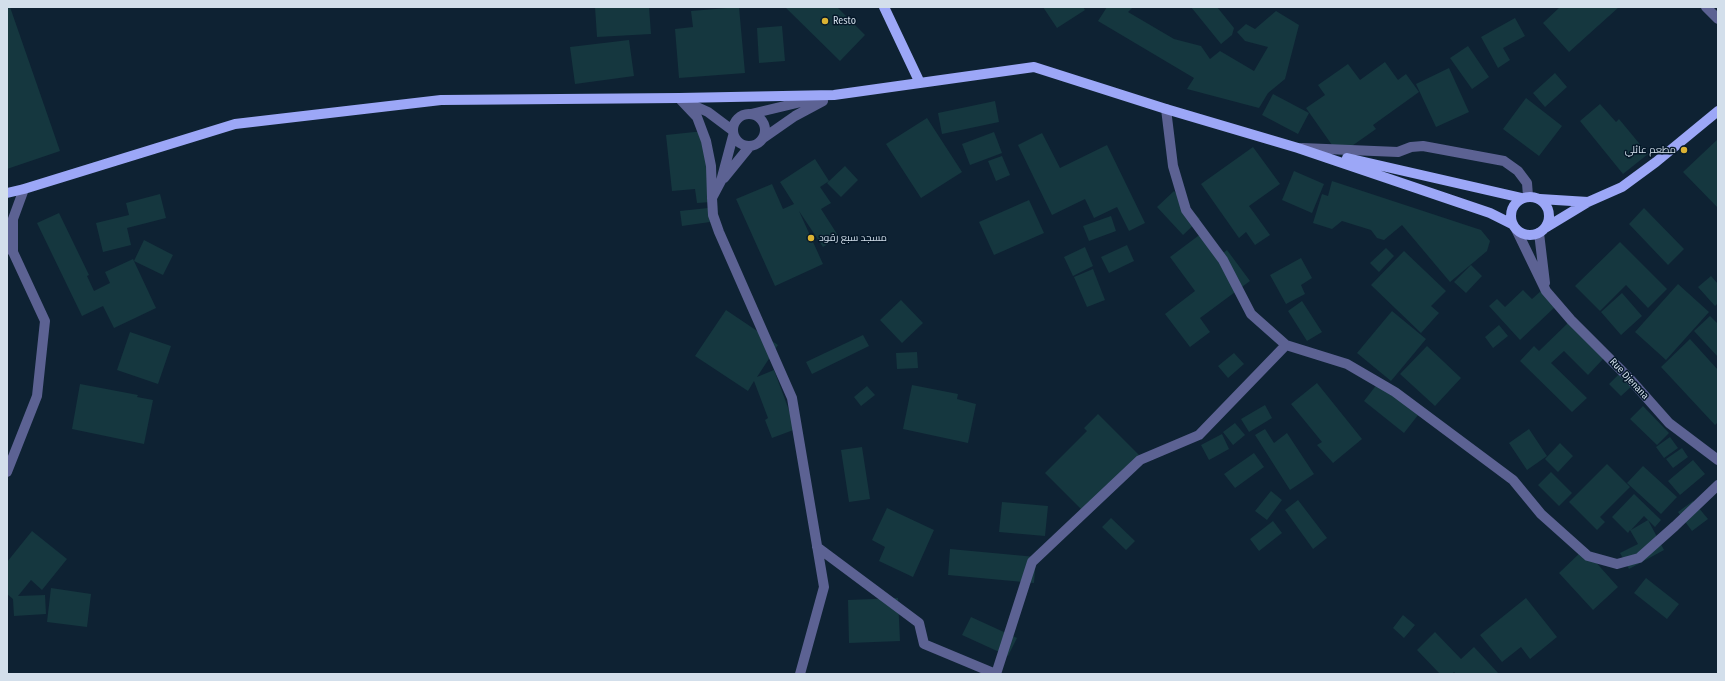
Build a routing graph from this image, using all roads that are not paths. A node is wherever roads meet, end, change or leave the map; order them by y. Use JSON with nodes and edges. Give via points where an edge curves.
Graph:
{"nodes":[{"id":1,"x":884,"y":7,"type":"edge"},
{"id":2,"x":1706,"y":7,"type":"edge"},
{"id":3,"x":1718,"y":20,"type":"edge"},
{"id":4,"x":920,"y":84,"type":"junction"},
{"id":5,"x":834,"y":95,"type":"junction"},
{"id":6,"x":679,"y":98,"type":"junction"},
{"id":7,"x":1166,"y":109,"type":"junction"},
{"id":8,"x":1718,"y":111,"type":"edge"},
{"id":9,"x":751,"y":114,"type":"junction"},
{"id":10,"x":733,"y":133,"type":"junction"},
{"id":11,"x":762,"y":139,"type":"junction"},
{"id":12,"x":750,"y":146,"type":"junction"},
{"id":13,"x":1298,"y":148,"type":"junction"},
{"id":14,"x":721,"y":181,"type":"junction"},
{"id":15,"x":24,"y":189,"type":"junction"},
{"id":16,"x":7,"y":193,"type":"edge"},
{"id":17,"x":1525,"y":197,"type":"junction"},
{"id":18,"x":712,"y":198,"type":"junction"},
{"id":19,"x":1540,"y":199,"type":"junction"},
{"id":20,"x":1588,"y":202,"type":"junction"},
{"id":21,"x":1514,"y":227,"type":"junction"},
{"id":22,"x":1542,"y":231,"type":"junction"},
{"id":23,"x":10,"y":249,"type":"edge"},
{"id":24,"x":1546,"y":291,"type":"junction"},
{"id":25,"x":1286,"y":345,"type":"junction"},
{"id":26,"x":1718,"y":460,"type":"edge"},
{"id":27,"x":7,"y":472,"type":"edge"},
{"id":28,"x":1718,"y":485,"type":"edge"},
{"id":29,"x":817,"y":547,"type":"junction"},
{"id":30,"x":800,"y":674,"type":"edge"},
{"id":31,"x":996,"y":674,"type":"edge"}],
"edges":[{"from":1,"to":4,"type":"main road"},
{"from":2,"to":3,"type":"street"},
{"from":4,"to":5,"type":"main road"},
{"from":4,"to":7,"type":"main road","via":[[1034,67]]},
{"from":5,"to":6,"type":"main road"},
{"from":5,"to":9,"type":"street"},
{"from":5,"to":11,"type":"street","via":[[795,116]]},
{"from":6,"to":10,"type":"street","via":[[708,112]]},
{"from":6,"to":15,"type":"main road","via":[[441,100],[235,124]]},
{"from":6,"to":18,"type":"street","via":[[697,117],[706,141],[711,166]]},
{"from":7,"to":13,"type":"main road"},
{"from":7,"to":25,"type":"street","via":[[1173,166],[1186,210],[1223,260],[1251,314]]},
{"from":8,"to":20,"type":"main road","via":[[1622,187]]},
{"from":9,"to":10,"type":"street","via":[[740,116],[733,125]]},
{"from":9,"to":11,"type":"street","via":[[764,124]]},
{"from":10,"to":12,"type":"street","via":[[740,144]]},
{"from":10,"to":14,"type":"street"},
{"from":11,"to":12,"type":"street"},
{"from":12,"to":14,"type":"street"},
{"from":13,"to":17,"type":"main road"},
{"from":13,"to":17,"type":"street","via":[[1398,152],[1424,146],[1504,161],[1518,170],[1527,183]]},
{"from":13,"to":21,"type":"main road","via":[[1490,213]]},
{"from":14,"to":18,"type":"street"},
{"from":15,"to":16,"type":"main road"},
{"from":15,"to":23,"type":"street","via":[[13,219]]},
{"from":17,"to":19,"type":"main road"},
{"from":17,"to":21,"type":"main road","via":[[1512,206],[1510,218]]},
{"from":18,"to":29,"type":"street","via":[[713,215],[719,232],[792,398]]},
{"from":19,"to":20,"type":"main road"},
{"from":19,"to":22,"type":"main road","via":[[1548,209],[1549,216]]},
{"from":20,"to":22,"type":"main road"},
{"from":21,"to":22,"type":"main road","via":[[1527,235]]},
{"from":21,"to":24,"type":"street","name":"Rue Djenana"},
{"from":22,"to":24,"type":"street"},
{"from":23,"to":27,"type":"street","via":[[45,321],[37,396]]},
{"from":24,"to":26,"type":"street","name":"Rue Djenana","via":[[1668,423]]},
{"from":25,"to":28,"type":"street","via":[[1347,364],[1395,392],[1513,480],[1541,514],[1588,556],[1617,564],[1639,558]]},
{"from":25,"to":31,"type":"street","via":[[1199,435],[1140,460],[1032,562]]},
{"from":29,"to":30,"type":"street","via":[[824,587]]},
{"from":29,"to":31,"type":"street","via":[[919,623],[924,644]]}]}
